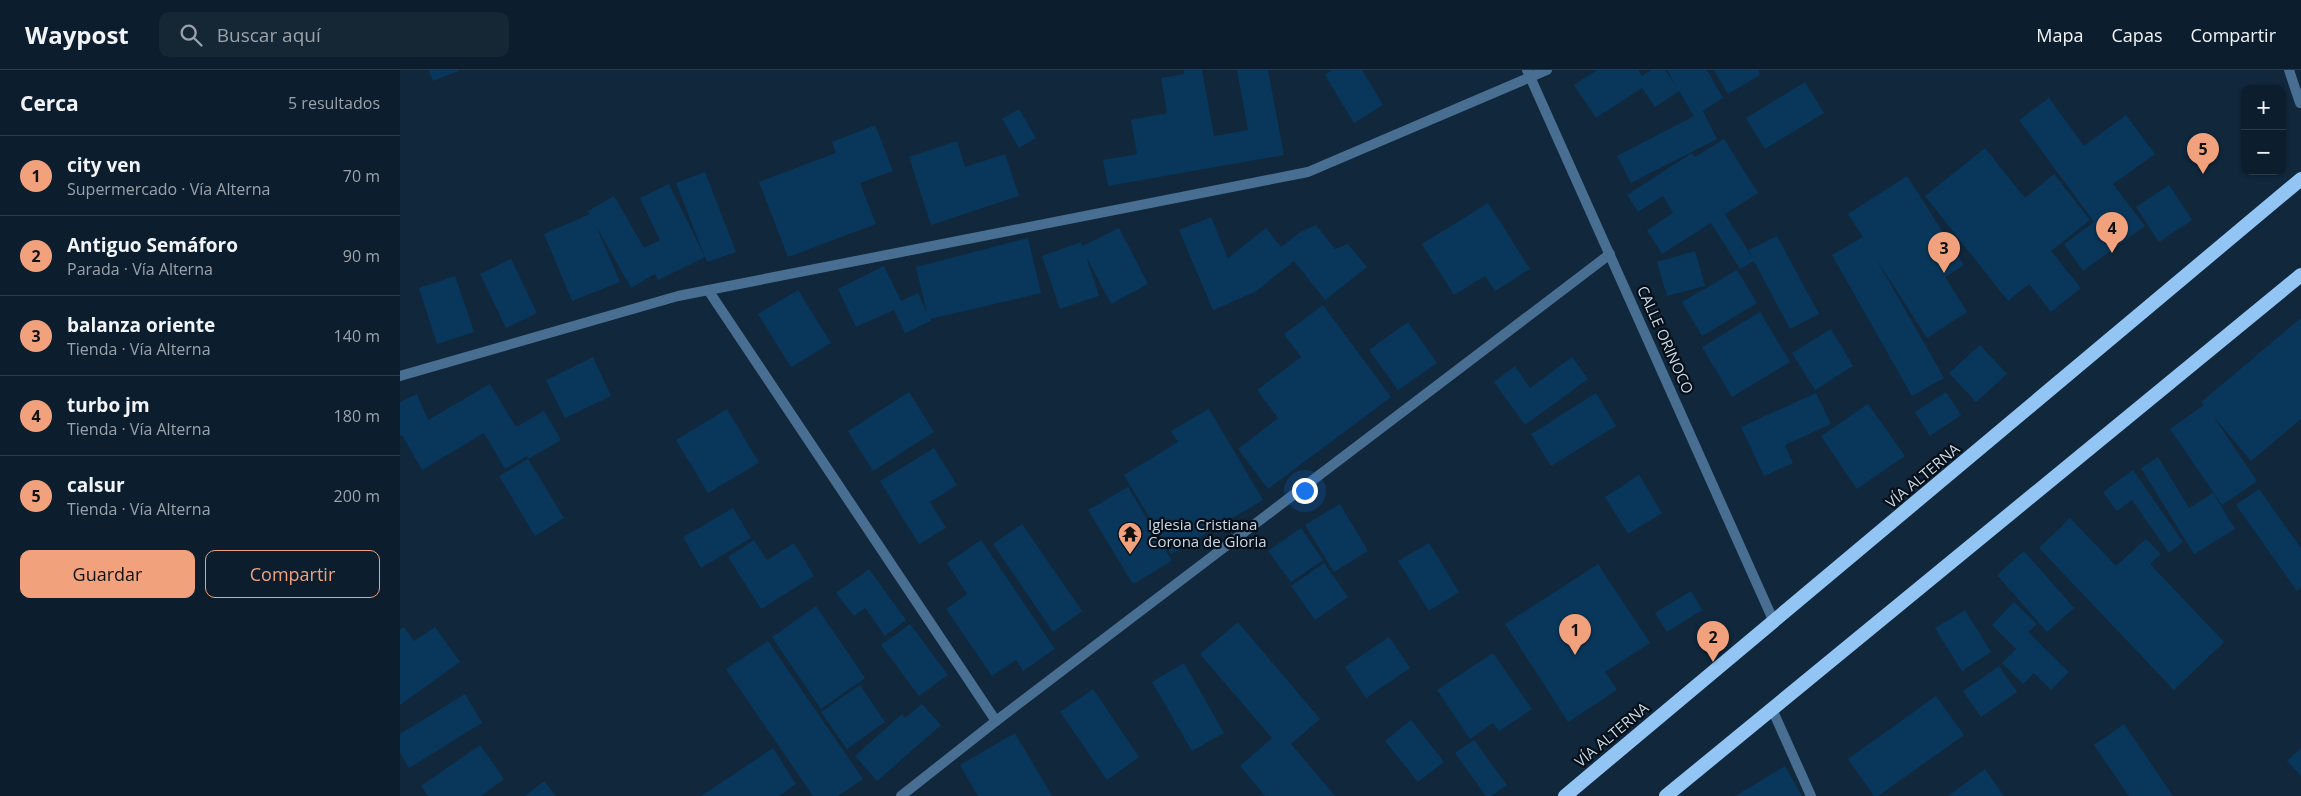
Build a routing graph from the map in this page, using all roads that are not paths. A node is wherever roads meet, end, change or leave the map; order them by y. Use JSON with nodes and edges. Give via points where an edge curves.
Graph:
{"nodes":[{"id":1,"x":1548,"y":70,"type":"edge"},
{"id":2,"x":2289,"y":70,"type":"edge"},
{"id":3,"x":1529,"y":74,"type":"edge"},
{"id":4,"x":2300,"y":104,"type":"edge"},
{"id":5,"x":2301,"y":179,"type":"edge"},
{"id":6,"x":1610,"y":254,"type":"junction"},
{"id":7,"x":2301,"y":274,"type":"edge"},
{"id":8,"x":708,"y":290,"type":"junction"},
{"id":9,"x":400,"y":376,"type":"edge"},
{"id":10,"x":1774,"y":622,"type":"junction"},
{"id":11,"x":1772,"y":709,"type":"junction"},
{"id":12,"x":996,"y":721,"type":"junction"},
{"id":13,"x":901,"y":796,"type":"edge"},
{"id":14,"x":1565,"y":796,"type":"edge"},
{"id":15,"x":1666,"y":796,"type":"edge"},
{"id":16,"x":1811,"y":796,"type":"edge"}],
"edges":[{"from":1,"to":3,"type":"street"},
{"from":2,"to":4,"type":"street"},
{"from":3,"to":6,"type":"street","name":"CALLE ORINOCO"},
{"from":3,"to":8,"type":"street","via":[[1308,172]]},
{"from":5,"to":10,"type":"highway","name":"VÍA ALTERNA"},
{"from":6,"to":10,"type":"street","name":"CALLE ORINOCO"},
{"from":6,"to":12,"type":"street"},
{"from":7,"to":11,"type":"highway"},
{"from":8,"to":9,"type":"street"},
{"from":8,"to":12,"type":"street"},
{"from":10,"to":14,"type":"highway","name":"VÍA ALTERNA"},
{"from":11,"to":15,"type":"highway"},
{"from":11,"to":16,"type":"street"},
{"from":12,"to":13,"type":"street"}]}
